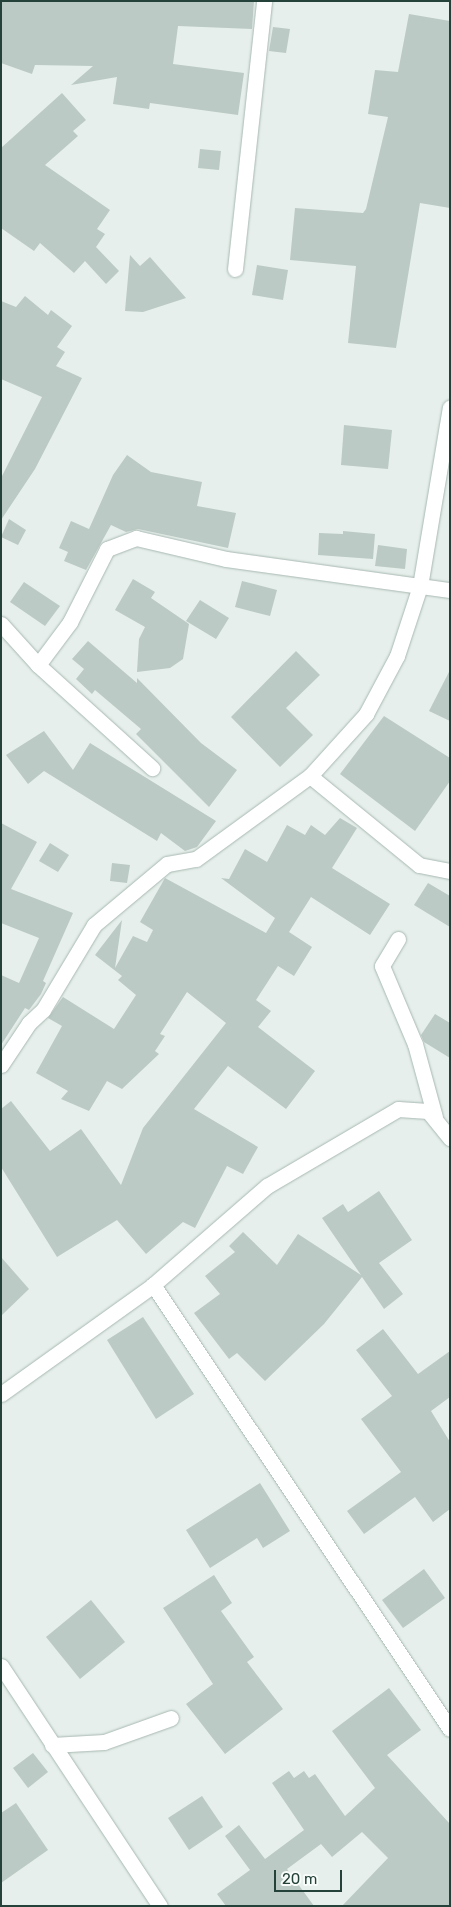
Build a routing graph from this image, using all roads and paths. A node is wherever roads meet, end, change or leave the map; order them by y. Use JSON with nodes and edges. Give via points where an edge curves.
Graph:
{"nodes":[{"id":1,"x":264,"y":1,"type":"edge"},
{"id":2,"x":235,"y":269,"type":"dead end"},
{"id":3,"x":450,"y":407,"type":"edge"},
{"id":4,"x":420,"y":586,"type":"junction"},
{"id":5,"x":450,"y":590,"type":"edge"},
{"id":6,"x":1,"y":624,"type":"edge"},
{"id":7,"x":38,"y":666,"type":"junction"},
{"id":8,"x":152,"y":768,"type":"dead end"},
{"id":9,"x":310,"y":776,"type":"junction"},
{"id":10,"x":450,"y":871,"type":"edge"},
{"id":11,"x":398,"y":939,"type":"dead end"},
{"id":12,"x":1,"y":1065,"type":"edge"},
{"id":13,"x":435,"y":1117,"type":"junction"},
{"id":14,"x":450,"y":1138,"type":"edge"},
{"id":15,"x":153,"y":1285,"type":"junction"},
{"id":16,"x":1,"y":1394,"type":"edge"},
{"id":17,"x":1,"y":1666,"type":"edge"},
{"id":18,"x":171,"y":1718,"type":"dead end"},
{"id":19,"x":450,"y":1729,"type":"edge"},
{"id":20,"x":52,"y":1745,"type":"junction"},
{"id":21,"x":160,"y":1906,"type":"edge"}],
"edges":[{"from":1,"to":2,"type":"street"},
{"from":3,"to":4,"type":"street"},
{"from":4,"to":5,"type":"street"},
{"from":4,"to":7,"type":"street","via":[[226,559],[136,538],[107,549],[70,622]]},
{"from":4,"to":9,"type":"street","via":[[397,656],[366,714]]},
{"from":6,"to":7,"type":"street"},
{"from":7,"to":8,"type":"street"},
{"from":9,"to":10,"type":"street","via":[[419,866]]},
{"from":9,"to":12,"type":"street","via":[[196,859],[167,864],[94,925],[44,1010],[29,1023]]},
{"from":11,"to":13,"type":"street","via":[[382,966],[416,1044]]},
{"from":13,"to":14,"type":"street"},
{"from":13,"to":15,"type":"street","via":[[428,1111],[398,1109],[267,1186]]},
{"from":15,"to":16,"type":"street"},
{"from":15,"to":19,"type":"street"},
{"from":17,"to":20,"type":"street"},
{"from":18,"to":20,"type":"street","via":[[104,1742]]},
{"from":20,"to":21,"type":"street"}]}
